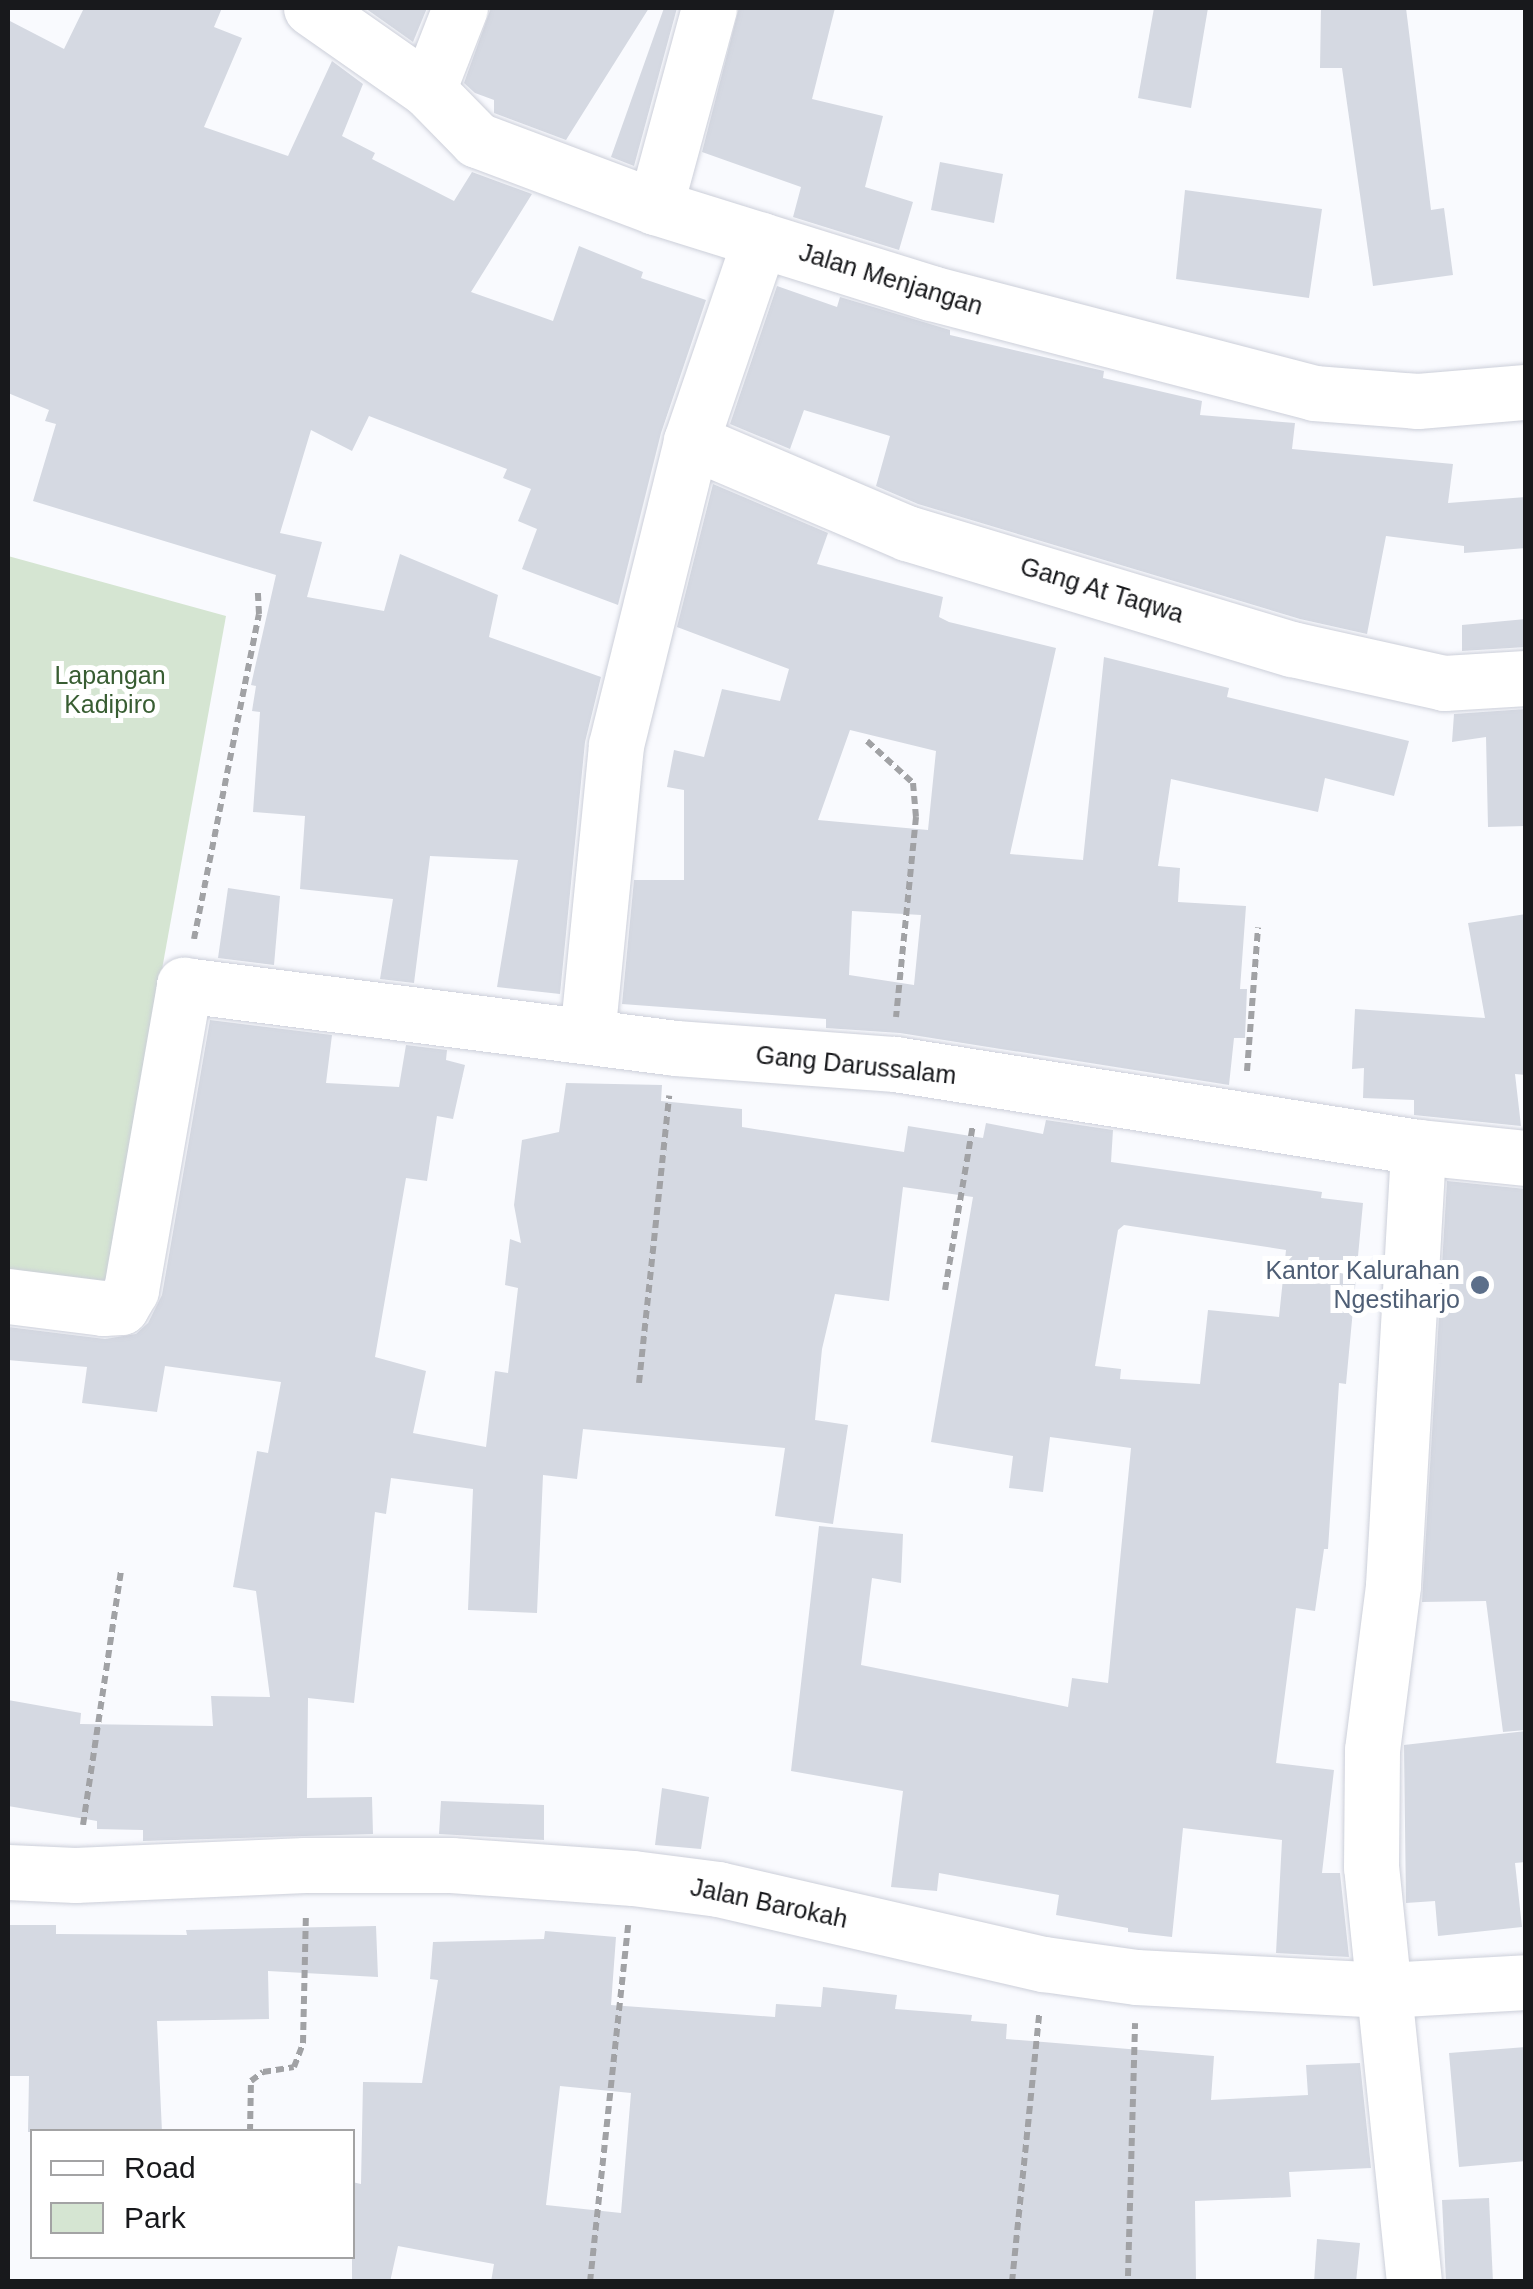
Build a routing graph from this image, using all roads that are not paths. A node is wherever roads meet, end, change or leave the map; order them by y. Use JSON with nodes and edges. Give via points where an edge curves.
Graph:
{"nodes":[{"id":1,"x":310,"y":8,"type":"edge"},
{"id":2,"x":460,"y":8,"type":"edge"},
{"id":3,"x":710,"y":8,"type":"edge"},
{"id":4,"x":428,"y":90,"type":"junction"},
{"id":5,"x":655,"y":208,"type":"junction"},
{"id":6,"x":760,"y":239,"type":"junction"},
{"id":7,"x":1526,"y":392,"type":"edge"},
{"id":8,"x":691,"y":442,"type":"junction"},
{"id":9,"x":1526,"y":678,"type":"edge"},
{"id":10,"x":587,"y":1036,"type":"junction"},
{"id":11,"x":1418,"y":1147,"type":"junction"},
{"id":12,"x":1526,"y":1158,"type":"edge"},
{"id":13,"x":8,"y":1296,"type":"edge"},
{"id":14,"x":8,"y":1872,"type":"edge"},
{"id":15,"x":1526,"y":1982,"type":"edge"},
{"id":16,"x":1385,"y":1990,"type":"junction"},
{"id":17,"x":1414,"y":2282,"type":"edge"}],
"edges":[{"from":1,"to":4,"type":"street","name":"Jalan Menjangan"},
{"from":2,"to":4,"type":"street"},
{"from":3,"to":5,"type":"street"},
{"from":4,"to":5,"type":"street","name":"Jalan Menjangan","via":[[478,140]]},
{"from":5,"to":6,"type":"street","name":"Jalan Menjangan"},
{"from":6,"to":7,"type":"street","name":"Jalan Menjangan","via":[[931,293],[1314,393],[1418,401]]},
{"from":6,"to":8,"type":"street"},
{"from":8,"to":9,"type":"street","name":"Gang At Taqwa","via":[[907,533],[1292,649],[1444,683]]},
{"from":8,"to":10,"type":"street","via":[[616,745]]},
{"from":10,"to":11,"type":"street","name":"Gang Darussalam","via":[[895,1064]]},
{"from":10,"to":13,"type":"street","name":"Gang Darussalam","via":[[184,986],[132,1290],[121,1306],[103,1308]]},
{"from":11,"to":12,"type":"street","name":"Gang Darussalam"},
{"from":11,"to":16,"type":"street","via":[[1393,1585],[1372,1750],[1371,1867]]},
{"from":14,"to":16,"type":"street","name":"Jalan Barokah","via":[[451,1866],[633,1878],[718,1889],[1044,1964],[1136,1977]]},
{"from":15,"to":16,"type":"street","name":"Jalan Barokah"},
{"from":16,"to":17,"type":"street"}]}
